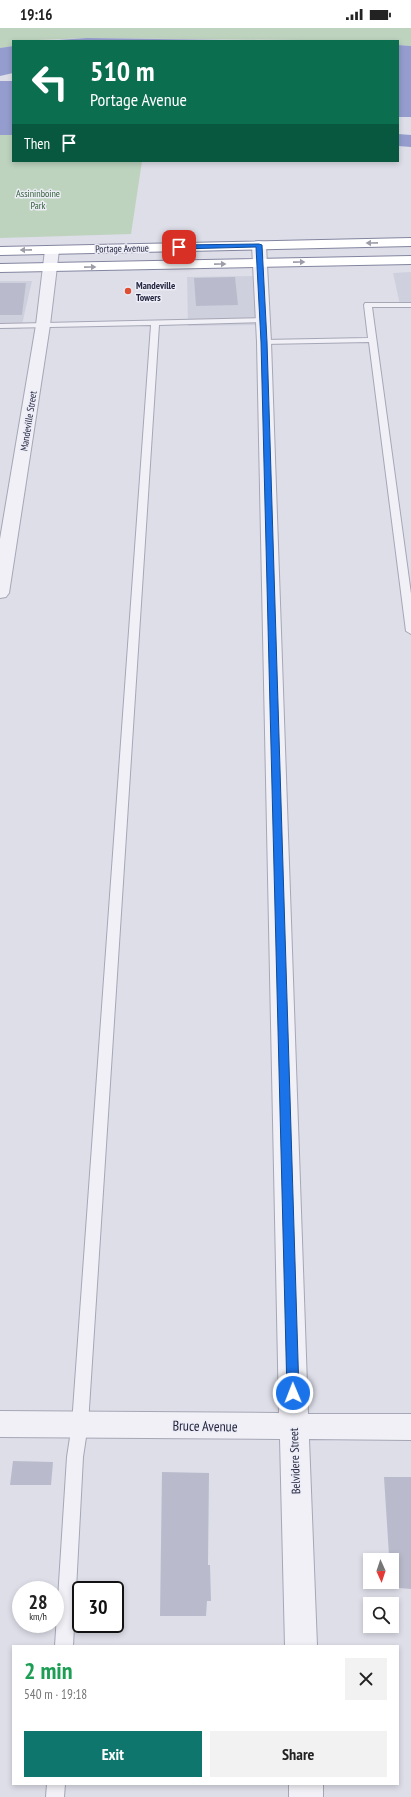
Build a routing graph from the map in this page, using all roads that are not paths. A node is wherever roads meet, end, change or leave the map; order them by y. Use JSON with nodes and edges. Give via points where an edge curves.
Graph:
{"nodes":[{"id":1,"x":411,"y":242,"type":"edge"},
{"id":2,"x":52,"y":250,"type":"junction"},
{"id":3,"x":0,"y":251,"type":"edge"},
{"id":4,"x":260,"y":254,"type":"junction"},
{"id":5,"x":411,"y":260,"type":"edge"},
{"id":6,"x":51,"y":267,"type":"junction"},
{"id":7,"x":0,"y":268,"type":"edge"},
{"id":8,"x":411,"y":305,"type":"edge"},
{"id":9,"x":155,"y":323,"type":"junction"},
{"id":10,"x":43,"y":325,"type":"junction"},
{"id":11,"x":0,"y":326,"type":"edge"},
{"id":12,"x":264,"y":331,"type":"junction"},
{"id":13,"x":373,"y":340,"type":"junction"},
{"id":14,"x":0,"y":593,"type":"edge"},
{"id":15,"x":411,"y":631,"type":"edge"},
{"id":16,"x":0,"y":1424,"type":"edge"},
{"id":17,"x":80,"y":1424,"type":"junction"},
{"id":18,"x":294,"y":1426,"type":"junction"},
{"id":19,"x":411,"y":1427,"type":"edge"},
{"id":20,"x":64,"y":1645,"type":"edge"},
{"id":21,"x":301,"y":1645,"type":"edge"},
{"id":22,"x":56,"y":1785,"type":"edge"},
{"id":23,"x":306,"y":1785,"type":"edge"},
{"id":24,"x":55,"y":1797,"type":"edge"},
{"id":25,"x":306,"y":1797,"type":"edge"}],
"edges":[{"from":1,"to":4,"type":"highway","name":"Portage Avenue","one_way":true},
{"from":2,"to":3,"type":"highway","name":"Portage Avenue","one_way":true},
{"from":2,"to":4,"type":"highway","name":"Portage Avenue"},
{"from":2,"to":6,"type":"street","name":"Mandeville Street"},
{"from":4,"to":5,"type":"highway","name":"Portage Avenue","one_way":true},
{"from":6,"to":4,"type":"highway","name":"Portage Avenue","one_way":true},
{"from":4,"to":12,"type":"street","name":"Belvidere Street"},
{"from":6,"to":7,"type":"highway","name":"Portage Avenue"},
{"from":6,"to":10,"type":"street","name":"Mandeville Street"},
{"from":8,"to":13,"type":"lane","via":[[368,305]]},
{"from":9,"to":10,"type":"lane"},
{"from":9,"to":12,"type":"lane"},
{"from":9,"to":17,"type":"lane"},
{"from":10,"to":11,"type":"lane"},
{"from":10,"to":14,"type":"street","name":"Mandeville Street"},
{"from":12,"to":13,"type":"lane"},
{"from":12,"to":18,"type":"street","name":"Belvidere Street"},
{"from":13,"to":15,"type":"lane"},
{"from":16,"to":17,"type":"street","name":"Bruce Avenue"},
{"from":17,"to":18,"type":"street","name":"Bruce Avenue"},
{"from":17,"to":20,"type":"lane","via":[[75,1457]]},
{"from":18,"to":19,"type":"street","name":"Bruce Avenue"},
{"from":18,"to":21,"type":"street","name":"Belvidere Street"},
{"from":22,"to":24,"type":"lane"},
{"from":23,"to":25,"type":"street"}]}
